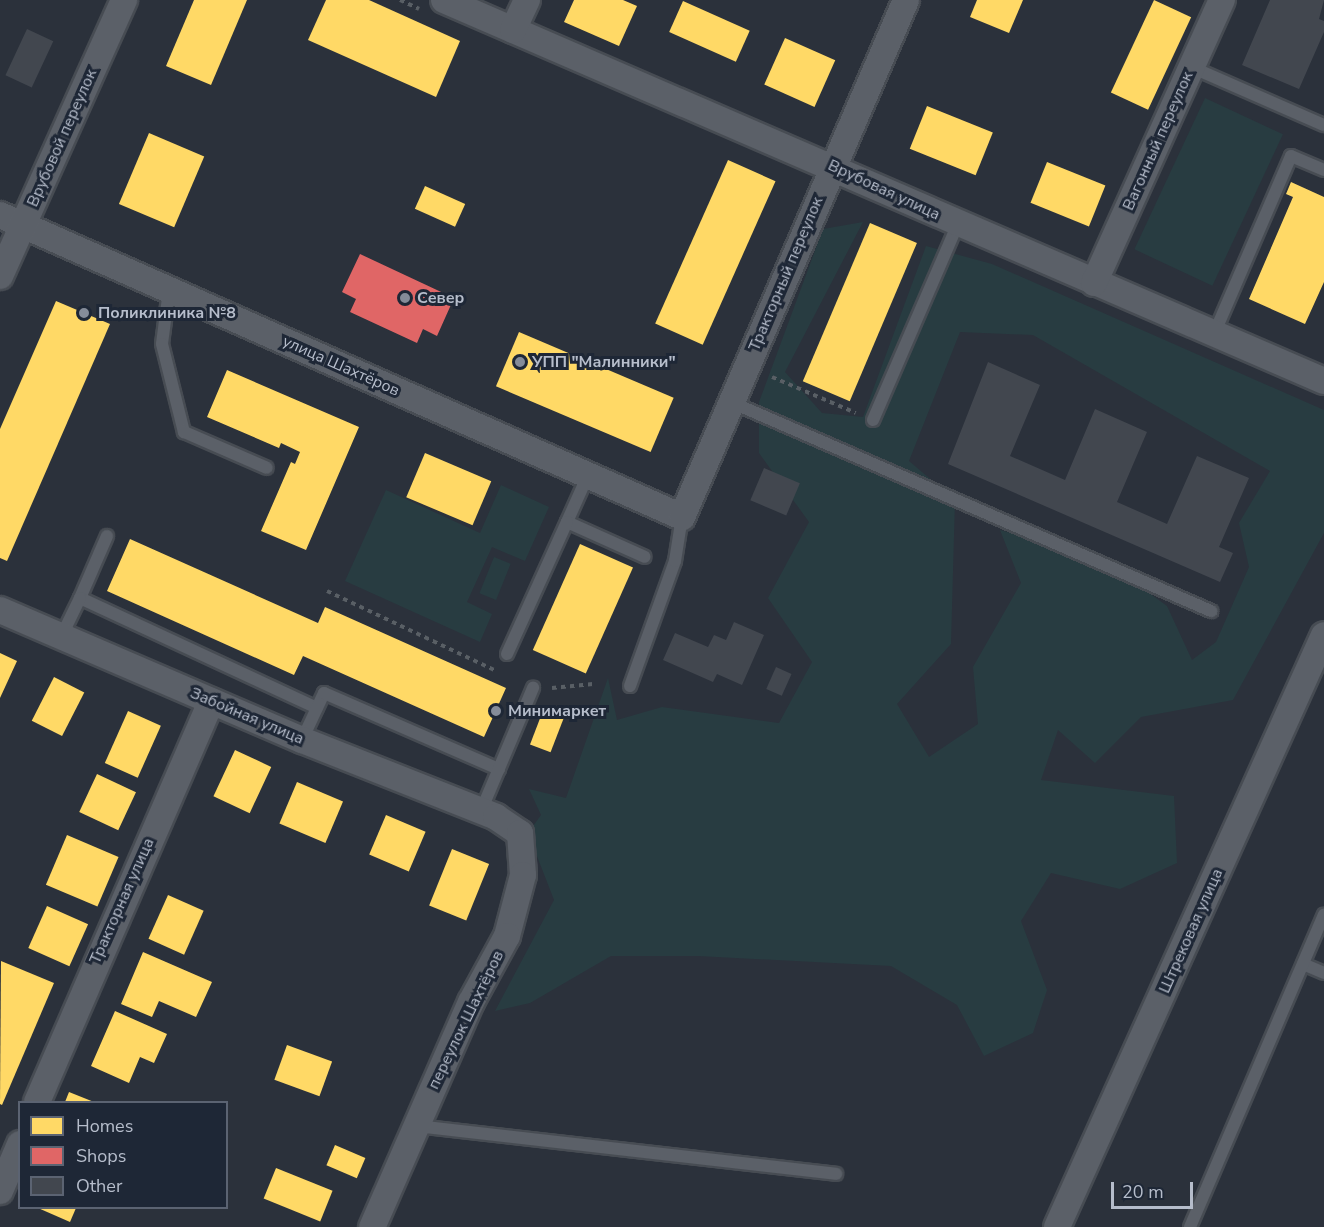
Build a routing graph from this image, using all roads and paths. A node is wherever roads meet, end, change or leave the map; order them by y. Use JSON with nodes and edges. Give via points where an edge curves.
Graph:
{"nodes":[{"id":1,"x":124,"y":0,"type":"edge"},
{"id":2,"x":400,"y":0,"type":"edge"},
{"id":3,"x":527,"y":0,"type":"edge"},
{"id":4,"x":906,"y":0,"type":"edge"},
{"id":5,"x":1222,"y":0,"type":"edge"},
{"id":6,"x":433,"y":5,"type":"edge"},
{"id":7,"x":513,"y":30,"type":"junction"},
{"id":8,"x":1191,"y":67,"type":"junction"},
{"id":9,"x":1324,"y":125,"type":"edge"},
{"id":10,"x":832,"y":166,"type":"junction"},
{"id":11,"x":1324,"y":170,"type":"edge"},
{"id":12,"x":0,"y":215,"type":"edge"},
{"id":13,"x":958,"y":224,"type":"junction"},
{"id":14,"x":23,"y":225,"type":"junction"},
{"id":15,"x":0,"y":276,"type":"edge"},
{"id":16,"x":1094,"y":283,"type":"junction"},
{"id":17,"x":169,"y":290,"type":"junction"},
{"id":18,"x":1214,"y":334,"type":"junction"},
{"id":19,"x":776,"y":366,"type":"dead end"},
{"id":20,"x":771,"y":376,"type":"junction"},
{"id":21,"x":1324,"y":381,"type":"edge"},
{"id":22,"x":731,"y":402,"type":"junction"},
{"id":23,"x":755,"y":412,"type":"junction"},
{"id":24,"x":873,"y":420,"type":"joint"},
{"id":25,"x":267,"y":468,"type":"dead end"},
{"id":26,"x":588,"y":475,"type":"junction"},
{"id":27,"x":682,"y":517,"type":"junction"},
{"id":28,"x":567,"y":522,"type":"junction"},
{"id":29,"x":107,"y":536,"type":"dead end"},
{"id":30,"x":645,"y":557,"type":"dead end"},
{"id":31,"x":327,"y":591,"type":"dead end"},
{"id":32,"x":80,"y":598,"type":"junction"},
{"id":33,"x":0,"y":610,"type":"edge"},
{"id":34,"x":1211,"y":610,"type":"dead end"},
{"id":35,"x":1324,"y":635,"type":"edge"},
{"id":36,"x":61,"y":638,"type":"junction"},
{"id":37,"x":507,"y":654,"type":"dead end"},
{"id":38,"x":592,"y":684,"type":"dead end"},
{"id":39,"x":630,"y":686,"type":"dead end"},
{"id":40,"x":533,"y":688,"type":"junction"},
{"id":41,"x":211,"y":701,"type":"junction"},
{"id":42,"x":317,"y":708,"type":"junction"},
{"id":43,"x":302,"y":740,"type":"junction"},
{"id":44,"x":499,"y":768,"type":"junction"},
{"id":45,"x":489,"y":814,"type":"junction"},
{"id":46,"x":1324,"y":915,"type":"edge"},
{"id":47,"x":1303,"y":964,"type":"junction"},
{"id":48,"x":1324,"y":973,"type":"edge"},
{"id":49,"x":37,"y":1101,"type":"edge"},
{"id":50,"x":416,"y":1126,"type":"junction"},
{"id":51,"x":18,"y":1149,"type":"edge"},
{"id":52,"x":836,"y":1174,"type":"dead end"},
{"id":53,"x":0,"y":1191,"type":"edge"},
{"id":54,"x":372,"y":1227,"type":"edge"},
{"id":55,"x":1057,"y":1227,"type":"edge"},
{"id":56,"x":1190,"y":1227,"type":"edge"}],
"edges":[{"from":1,"to":14,"type":"street","name":"Врубовой переулок"},
{"from":2,"to":6,"type":"path"},
{"from":3,"to":7,"type":"street"},
{"from":4,"to":10,"type":"street","name":"Тракторный переулок"},
{"from":5,"to":8,"type":"street","name":"Вагонный переулок"},
{"from":6,"to":7,"type":"street","name":"Врубовая улица"},
{"from":7,"to":10,"type":"street","name":"Врубовая улица"},
{"from":8,"to":9,"type":"lane"},
{"from":8,"to":16,"type":"street","name":"Вагонный переулок"},
{"from":10,"to":13,"type":"street","name":"Врубовая улица"},
{"from":10,"to":22,"type":"street","name":"Тракторный переулок"},
{"from":11,"to":18,"type":"lane","via":[[1291,156]]},
{"from":12,"to":14,"type":"street","name":"улица Шахтёров"},
{"from":13,"to":16,"type":"street","name":"Врубовая улица"},
{"from":13,"to":24,"type":"lane"},
{"from":14,"to":15,"type":"street","name":"Врубовой переулок"},
{"from":14,"to":17,"type":"street","name":"улица Шахтёров"},
{"from":16,"to":18,"type":"street","name":"Врубовая улица"},
{"from":17,"to":25,"type":"lane","via":[[162,344],[184,432]]},
{"from":17,"to":26,"type":"street","name":"улица Шахтёров"},
{"from":18,"to":21,"type":"street","name":"Врубовая улица"},
{"from":19,"to":20,"type":"path"},
{"from":20,"to":23,"type":"path"},
{"from":20,"to":24,"type":"path"},
{"from":22,"to":23,"type":"lane"},
{"from":22,"to":27,"type":"street","name":"Тракторный переулок"},
{"from":23,"to":34,"type":"lane"},
{"from":26,"to":27,"type":"street","name":"улица Шахтёров"},
{"from":26,"to":28,"type":"lane"},
{"from":27,"to":39,"type":"lane","via":[[675,561]]},
{"from":28,"to":30,"type":"lane"},
{"from":28,"to":37,"type":"lane"},
{"from":29,"to":32,"type":"lane"},
{"from":31,"to":40,"type":"path"},
{"from":32,"to":36,"type":"lane"},
{"from":32,"to":42,"type":"lane"},
{"from":33,"to":36,"type":"street","name":"Забойная улица"},
{"from":35,"to":55,"type":"street","name":"Штрековая улица"},
{"from":36,"to":41,"type":"street","name":"Забойная улица"},
{"from":38,"to":40,"type":"path"},
{"from":40,"to":44,"type":"lane"},
{"from":41,"to":43,"type":"street","name":"Забойная улица"},
{"from":41,"to":49,"type":"street","name":"Тракторная улица"},
{"from":42,"to":43,"type":"lane"},
{"from":42,"to":44,"type":"lane","via":[[324,693]]},
{"from":43,"to":45,"type":"street","name":"Забойная улица"},
{"from":44,"to":45,"type":"lane"},
{"from":45,"to":50,"type":"street","name":"переулок Шахтёров","via":[[520,833],[523,875],[507,936],[471,1002]]},
{"from":46,"to":47,"type":"lane"},
{"from":47,"to":48,"type":"lane"},
{"from":47,"to":56,"type":"lane"},
{"from":50,"to":52,"type":"lane"},
{"from":50,"to":54,"type":"street","name":"переулок Шахтёров"},
{"from":51,"to":53,"type":"street"}]}
